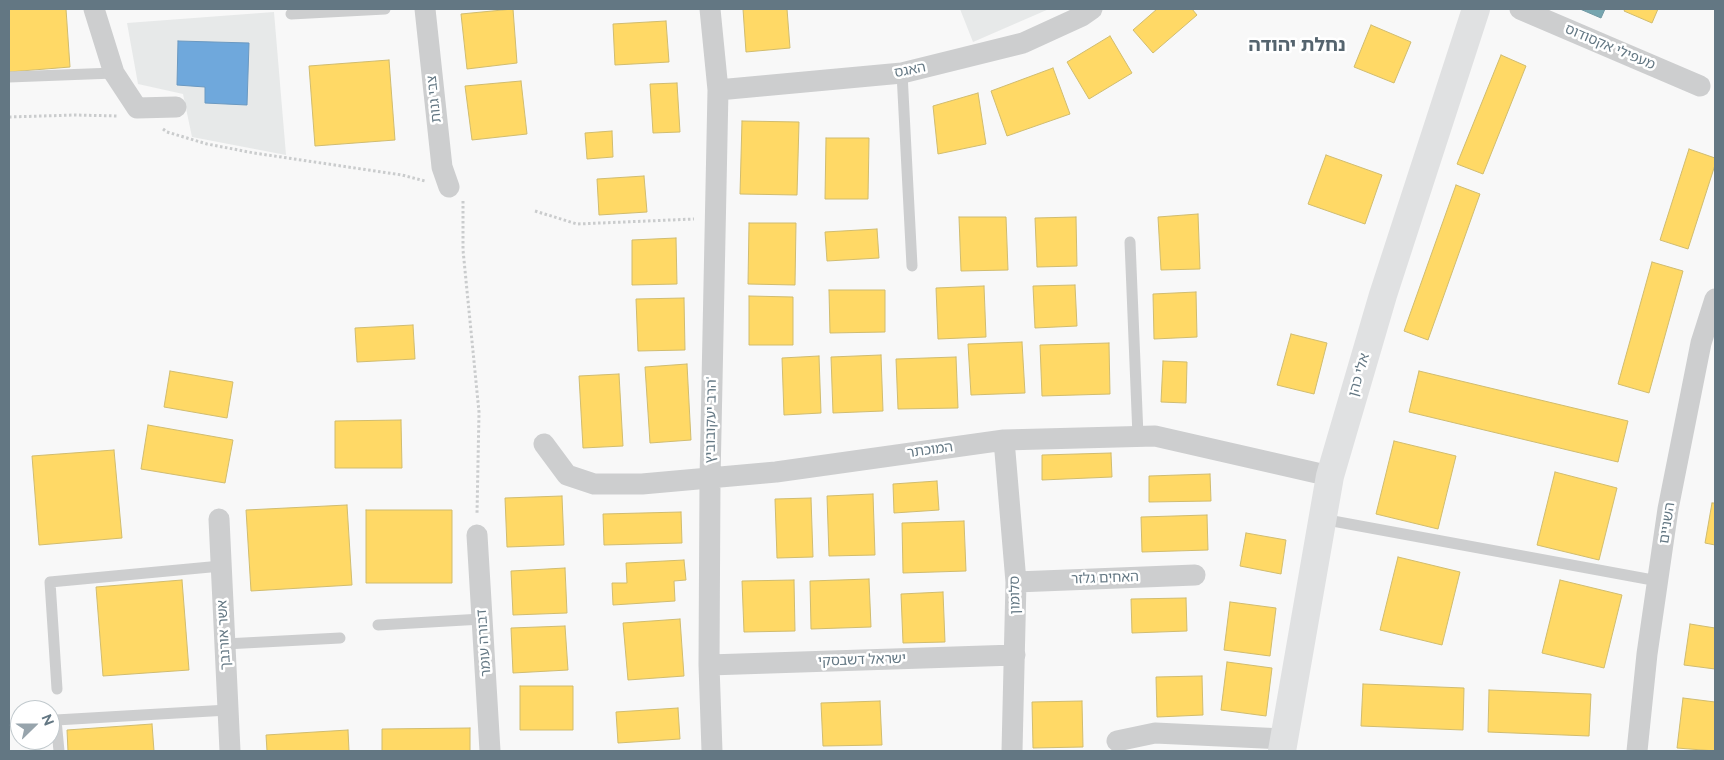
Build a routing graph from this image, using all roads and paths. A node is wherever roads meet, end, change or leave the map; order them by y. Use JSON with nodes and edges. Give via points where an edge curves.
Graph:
{"nodes":[{"id":1,"x":94,"y":9,"type":"edge"},
{"id":2,"x":385,"y":9,"type":"edge"},
{"id":3,"x":425,"y":9,"type":"edge"},
{"id":4,"x":710,"y":9,"type":"edge"},
{"id":5,"x":1092,"y":9,"type":"edge"},
{"id":6,"x":1476,"y":9,"type":"edge"},
{"id":7,"x":1520,"y":9,"type":"edge"},
{"id":8,"x":291,"y":14,"type":"dead end"},
{"id":9,"x":114,"y":73,"type":"junction"},
{"id":10,"x":902,"y":74,"type":"junction"},
{"id":11,"x":9,"y":77,"type":"edge"},
{"id":12,"x":1700,"y":86,"type":"dead end"},
{"id":13,"x":718,"y":90,"type":"junction"},
{"id":14,"x":176,"y":107,"type":"dead end"},
{"id":15,"x":137,"y":108,"type":"junction"},
{"id":16,"x":9,"y":117,"type":"edge"},
{"id":17,"x":456,"y":194,"type":"junction"},
{"id":18,"x":535,"y":211,"type":"dead end"},
{"id":19,"x":715,"y":219,"type":"junction"},
{"id":20,"x":1130,"y":242,"type":"dead end"},
{"id":21,"x":912,"y":266,"type":"dead end"},
{"id":22,"x":1715,"y":299,"type":"edge"},
{"id":23,"x":1138,"y":436,"type":"junction"},
{"id":24,"x":1004,"y":440,"type":"junction"},
{"id":25,"x":544,"y":444,"type":"dead end"},
{"id":26,"x":1330,"y":476,"type":"junction"},
{"id":27,"x":710,"y":479,"type":"junction"},
{"id":28,"x":1322,"y":519,"type":"junction"},
{"id":29,"x":219,"y":520,"type":"dead end"},
{"id":30,"x":477,"y":535,"type":"joint"},
{"id":31,"x":221,"y":566,"type":"junction"},
{"id":32,"x":1195,"y":575,"type":"dead end"},
{"id":33,"x":1658,"y":581,"type":"junction"},
{"id":34,"x":1016,"y":582,"type":"junction"},
{"id":35,"x":482,"y":619,"type":"junction"},
{"id":36,"x":378,"y":625,"type":"dead end"},
{"id":37,"x":340,"y":638,"type":"dead end"},
{"id":38,"x":225,"y":644,"type":"junction"},
{"id":39,"x":1015,"y":655,"type":"junction"},
{"id":40,"x":709,"y":665,"type":"junction"},
{"id":41,"x":57,"y":689,"type":"dead end"},
{"id":42,"x":228,"y":710,"type":"junction"},
{"id":43,"x":1117,"y":741,"type":"dead end"},
{"id":44,"x":1283,"y":745,"type":"edge"},
{"id":45,"x":59,"y":751,"type":"edge"},
{"id":46,"x":230,"y":751,"type":"edge"},
{"id":47,"x":490,"y":751,"type":"edge"},
{"id":48,"x":712,"y":751,"type":"edge"},
{"id":49,"x":1012,"y":751,"type":"edge"},
{"id":50,"x":1637,"y":751,"type":"edge"}],
"edges":[{"from":1,"to":9,"type":"street"},
{"from":2,"to":8,"type":"lane"},
{"from":3,"to":17,"type":"street","name":"צבי גנות","via":[[442,167]]},
{"from":4,"to":13,"type":"street","name":"הרב יעקובוביץ'"},
{"from":5,"to":10,"type":"street","name":"האגס","via":[[1023,43]]},
{"from":6,"to":26,"type":"street","name":"אלי כהן","via":[[1383,295]]},
{"from":7,"to":12,"type":"street","name":"מעפילי אקסודוס"},
{"from":9,"to":11,"type":"lane"},
{"from":9,"to":15,"type":"street"},
{"from":10,"to":13,"type":"street","name":"האגס"},
{"from":10,"to":21,"type":"lane"},
{"from":13,"to":19,"type":"street","name":"הרב יעקובוביץ'"},
{"from":14,"to":15,"type":"street"},
{"from":15,"to":16,"type":"path","via":[[118,116]]},
{"from":15,"to":17,"type":"path","via":[[167,132],[207,144],[402,175]]},
{"from":17,"to":30,"type":"path","via":[[479,412]]},
{"from":18,"to":19,"type":"path","via":[[577,224]]},
{"from":19,"to":27,"type":"street","name":"הרב יעקובוביץ'"},
{"from":20,"to":23,"type":"lane"},
{"from":22,"to":33,"type":"street","name":"השניים","via":[[1701,343],[1668,508]]},
{"from":23,"to":24,"type":"street","name":"המוכתר"},
{"from":23,"to":26,"type":"street","name":"המוכתר","via":[[1155,436]]},
{"from":24,"to":27,"type":"street","name":"המוכתר"},
{"from":24,"to":34,"type":"street","name":"סלומון"},
{"from":25,"to":27,"type":"street","name":"המוכתר","via":[[567,475],[594,484]]},
{"from":26,"to":28,"type":"street","name":"אלי כהן"},
{"from":27,"to":40,"type":"street","name":"הרב יעקובוביץ'"},
{"from":28,"to":33,"type":"lane"},
{"from":28,"to":44,"type":"street","name":"אלי כהן"},
{"from":29,"to":31,"type":"street","name":"אשר אורנבך"},
{"from":30,"to":35,"type":"street","name":"דבורה עומר"},
{"from":31,"to":38,"type":"street","name":"אשר אורנבך"},
{"from":31,"to":41,"type":"lane","via":[[50,582]]},
{"from":32,"to":34,"type":"street","name":"האחים גלזר"},
{"from":33,"to":50,"type":"street","name":"השניים"},
{"from":34,"to":39,"type":"street","name":"סלומון"},
{"from":35,"to":36,"type":"lane"},
{"from":35,"to":47,"type":"street","name":"דבורה עומר"},
{"from":37,"to":38,"type":"lane"},
{"from":38,"to":42,"type":"street","name":"אשר אורנבך"},
{"from":39,"to":40,"type":"street","name":"ישראל דשבסקי"},
{"from":39,"to":49,"type":"street","name":"סלומון"},
{"from":40,"to":48,"type":"street","name":"הרב יעקובוביץ'"},
{"from":42,"to":45,"type":"lane","via":[[56,720]]},
{"from":42,"to":46,"type":"street","name":"אשר אורנבך"},
{"from":43,"to":44,"type":"street","via":[[1155,733]]}]}
